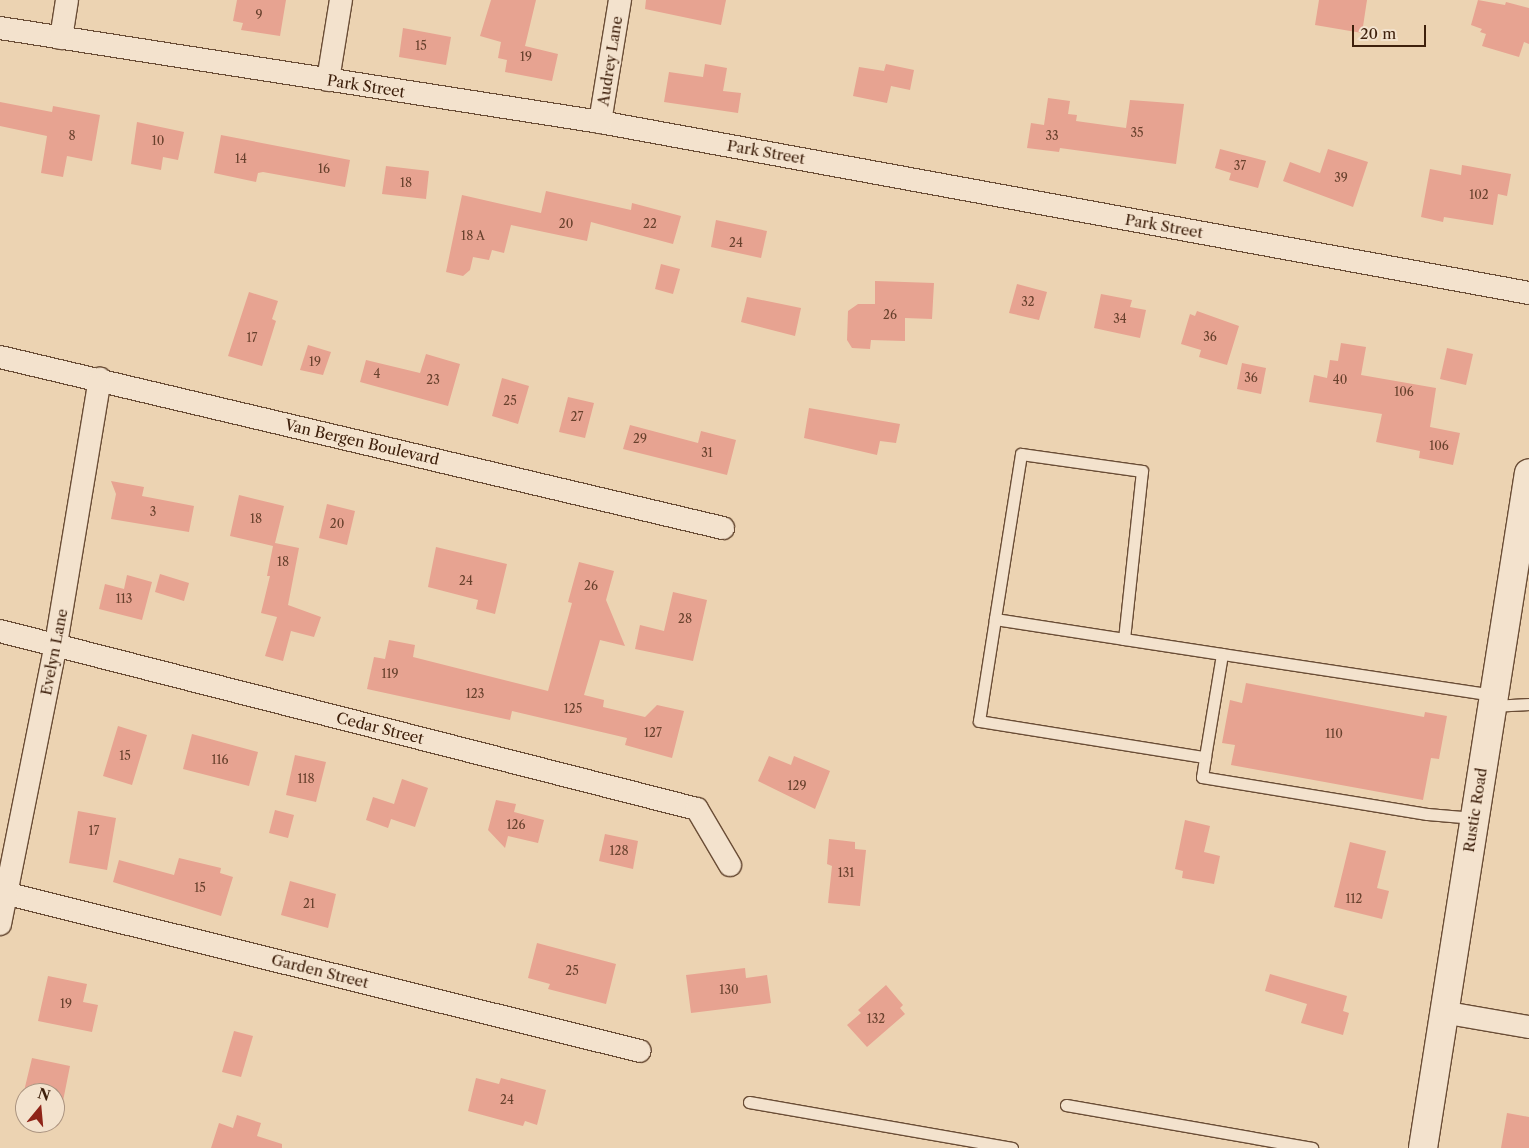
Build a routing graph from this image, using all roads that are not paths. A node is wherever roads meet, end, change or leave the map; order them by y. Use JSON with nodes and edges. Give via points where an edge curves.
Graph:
{"nodes":[{"id":1,"x":67,"y":0,"type":"edge"},
{"id":2,"x":341,"y":0,"type":"edge"},
{"id":3,"x":620,"y":0,"type":"edge"},
{"id":4,"x":0,"y":28,"type":"edge"},
{"id":5,"x":61,"y":38,"type":"junction"},
{"id":6,"x":328,"y":80,"type":"junction"},
{"id":7,"x":600,"y":122,"type":"junction"},
{"id":8,"x":1529,"y":293,"type":"edge"},
{"id":9,"x":0,"y":357,"type":"edge"},
{"id":10,"x":100,"y":379,"type":"junction"},
{"id":11,"x":1529,"y":473,"type":"edge"},
{"id":12,"x":723,"y":528,"type":"dead end"},
{"id":13,"x":995,"y":619,"type":"junction"},
{"id":14,"x":0,"y":631,"type":"edge"},
{"id":15,"x":1124,"y":639,"type":"junction"},
{"id":16,"x":56,"y":644,"type":"junction"},
{"id":17,"x":1222,"y":654,"type":"junction"},
{"id":18,"x":1492,"y":700,"type":"junction"},
{"id":19,"x":1529,"y":704,"type":"edge"},
{"id":20,"x":1205,"y":757,"type":"junction"},
{"id":21,"x":1474,"y":818,"type":"junction"},
{"id":22,"x":730,"y":865,"type":"dead end"},
{"id":23,"x":3,"y":892,"type":"edge"},
{"id":24,"x":0,"y":924,"type":"edge"},
{"id":25,"x":1442,"y":1012,"type":"junction"},
{"id":26,"x":1529,"y":1027,"type":"edge"},
{"id":27,"x":640,"y":1051,"type":"dead end"},
{"id":28,"x":749,"y":1102,"type":"dead end"},
{"id":29,"x":1066,"y":1106,"type":"dead end"},
{"id":30,"x":1012,"y":1148,"type":"edge"},
{"id":31,"x":1312,"y":1148,"type":"edge"},
{"id":32,"x":1424,"y":1148,"type":"edge"}],
"edges":[{"from":1,"to":5,"type":"street"},
{"from":2,"to":6,"type":"street"},
{"from":3,"to":7,"type":"street","name":"Audrey Lane"},
{"from":4,"to":5,"type":"street","name":"Park Street"},
{"from":5,"to":6,"type":"street","name":"Park Street"},
{"from":6,"to":7,"type":"street","name":"Park Street"},
{"from":7,"to":8,"type":"street","name":"Park Street"},
{"from":9,"to":10,"type":"street","name":"Van Bergen Boulevard"},
{"from":10,"to":12,"type":"street","name":"Van Bergen Boulevard"},
{"from":10,"to":16,"type":"street","name":"Evelyn Lane"},
{"from":11,"to":18,"type":"street","name":"Rustic Road"},
{"from":13,"to":15,"type":"lane"},
{"from":13,"to":15,"type":"lane","via":[[1021,454],[1142,471]]},
{"from":13,"to":20,"type":"lane","via":[[979,722]]},
{"from":14,"to":16,"type":"street","name":"Cedar Street"},
{"from":15,"to":17,"type":"lane"},
{"from":16,"to":22,"type":"street","name":"Cedar Street","via":[[697,809]]},
{"from":16,"to":23,"type":"street","name":"Evelyn Lane"},
{"from":17,"to":18,"type":"lane"},
{"from":17,"to":20,"type":"lane"},
{"from":18,"to":19,"type":"lane"},
{"from":18,"to":21,"type":"street","name":"Rustic Road"},
{"from":20,"to":21,"type":"lane","via":[[1202,777],[1426,814]]},
{"from":21,"to":25,"type":"street","name":"Rustic Road"},
{"from":23,"to":24,"type":"street","name":"Evelyn Lane"},
{"from":23,"to":27,"type":"street","name":"Garden Street"},
{"from":25,"to":26,"type":"street"},
{"from":25,"to":32,"type":"street","name":"Rustic Road"},
{"from":28,"to":30,"type":"lane"},
{"from":29,"to":31,"type":"lane"}]}
